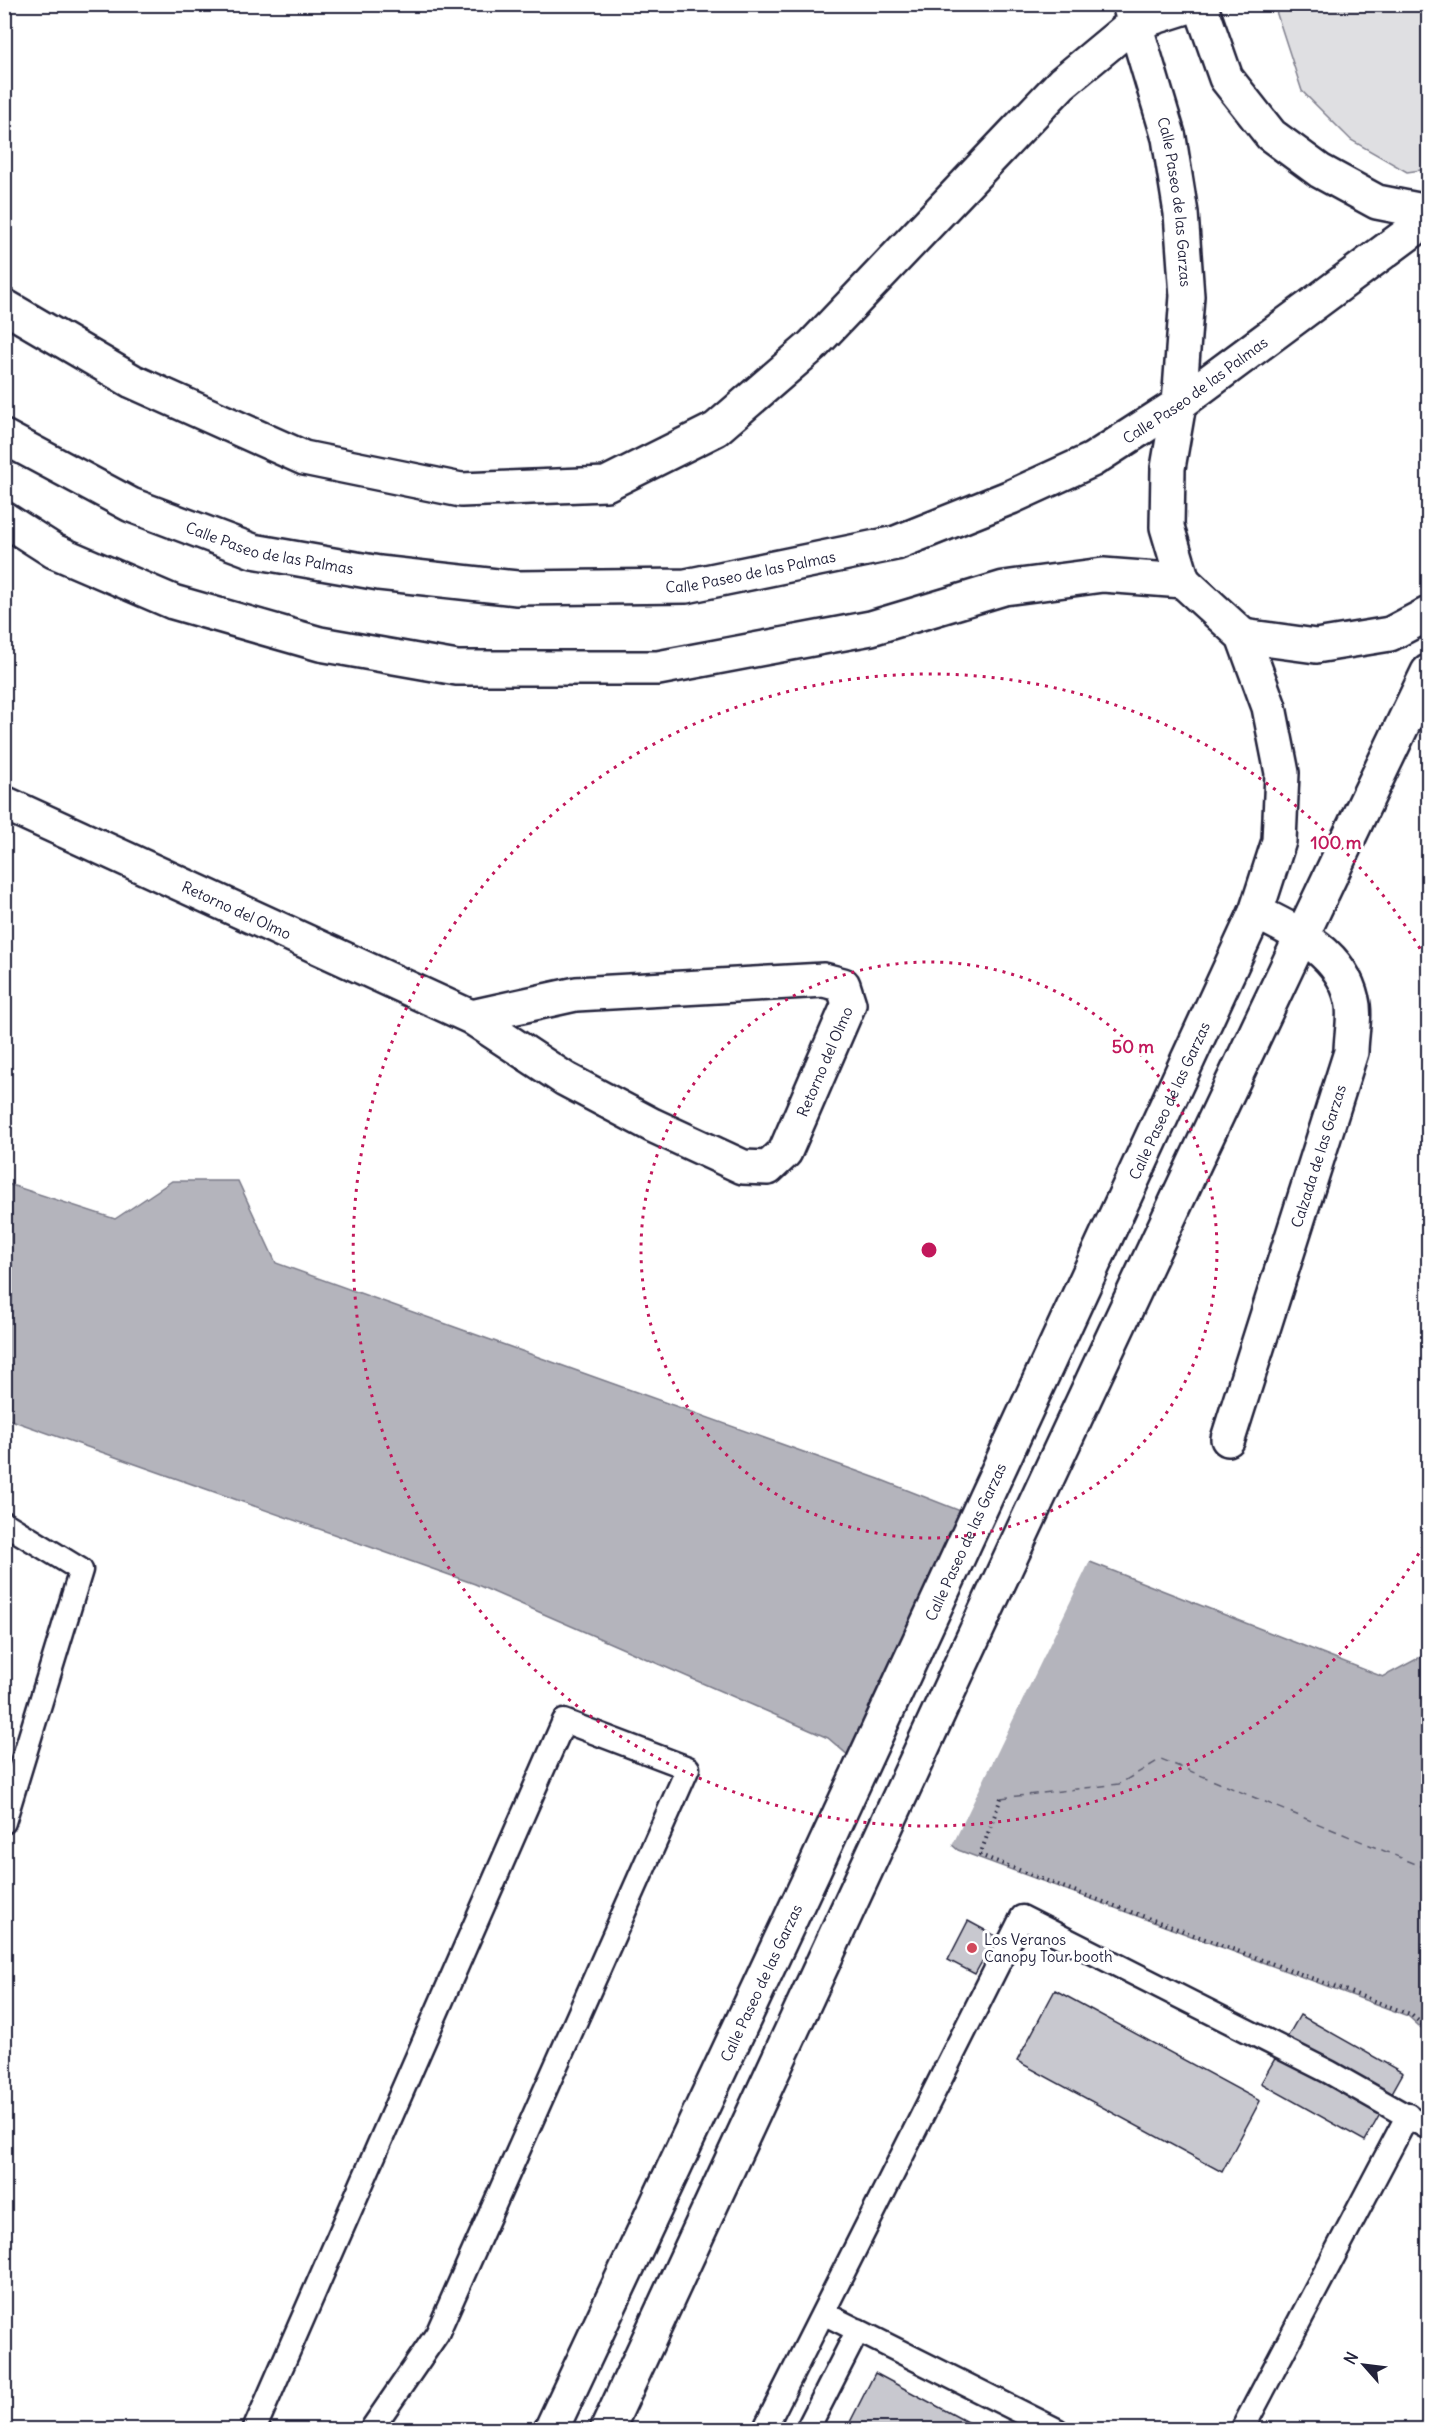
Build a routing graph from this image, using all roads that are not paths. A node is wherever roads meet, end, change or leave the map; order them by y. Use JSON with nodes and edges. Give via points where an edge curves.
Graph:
{"nodes":[{"id":1,"x":1198,"y":4,"type":"edge"},
{"id":2,"x":1131,"y":14,"type":"edge"},
{"id":3,"x":1428,"y":213,"type":"edge"},
{"id":4,"x":1428,"y":219,"type":"edge"},
{"id":5,"x":4,"y":306,"type":"edge"},
{"id":6,"x":1179,"y":404,"type":"junction"},
{"id":7,"x":4,"y":437,"type":"edge"},
{"id":8,"x":4,"y":519,"type":"edge"},
{"id":9,"x":1183,"y":581,"type":"junction"},
{"id":10,"x":1428,"y":614,"type":"edge"},
{"id":11,"x":1243,"y":636,"type":"junction"},
{"id":12,"x":1428,"y":672,"type":"edge"},
{"id":13,"x":4,"y":803,"type":"edge"},
{"id":14,"x":1256,"y":912,"type":"junction"},
{"id":15,"x":1302,"y":935,"type":"junction"},
{"id":16,"x":471,"y":1017,"type":"junction"},
{"id":17,"x":1228,"y":1439,"type":"dead end"},
{"id":18,"x":4,"y":1524,"type":"edge"},
{"id":19,"x":4,"y":1822,"type":"edge"},
{"id":20,"x":1408,"y":2115,"type":"junction"},
{"id":21,"x":1428,"y":2128,"type":"edge"},
{"id":22,"x":823,"y":2313,"type":"junction"},
{"id":23,"x":858,"y":2330,"type":"junction"},
{"id":24,"x":254,"y":2430,"type":"edge"},
{"id":25,"x":371,"y":2430,"type":"edge"},
{"id":26,"x":551,"y":2430,"type":"edge"},
{"id":27,"x":607,"y":2430,"type":"edge"},
{"id":28,"x":764,"y":2430,"type":"edge"},
{"id":29,"x":807,"y":2430,"type":"edge"},
{"id":30,"x":1057,"y":2430,"type":"edge"},
{"id":31,"x":1242,"y":2430,"type":"edge"}],
"edges":[{"from":1,"to":2,"type":"street"},
{"from":1,"to":3,"type":"street","via":[[1226,78],[1271,135],[1320,171],[1377,202]]},
{"from":2,"to":5,"type":"street","via":[[812,346],[716,429],[606,484],[461,490],[304,458],[132,381]]},
{"from":2,"to":6,"type":"street","name":"Calle Paseo de las Garzas","via":[[1169,138],[1181,213],[1187,296]]},
{"from":4,"to":6,"type":"street","name":"Calle Paseo de las Palmas"},
{"from":6,"to":7,"type":"street","name":"Calle Paseo de las Palmas","via":[[1092,460],[896,543],[686,586],[517,588],[380,573],[253,551],[131,505]]},
{"from":6,"to":9,"type":"street","name":"Calle Paseo de las Garzas","via":[[1168,468],[1167,527]]},
{"from":8,"to":9,"type":"street","via":[[54,551],[173,602],[320,644],[457,668],[658,668],[871,628],[1004,588],[1103,575]]},
{"from":9,"to":11,"type":"street"},
{"from":10,"to":11,"type":"street","via":[[1390,634],[1316,646]]},
{"from":11,"to":14,"type":"street","name":"Calle Paseo de las Garzas","via":[[1269,708],[1282,773],[1280,841]]},
{"from":12,"to":15,"type":"street"},
{"from":13,"to":16,"type":"street","name":"Retorno del Olmo"},
{"from":14,"to":15,"type":"street","name":"Calzada de las Garzas"},
{"from":14,"to":26,"type":"street","name":"Calle Paseo de las Garzas"},
{"from":15,"to":17,"type":"street","name":"Calzada de las Garzas","via":[[1336,964],[1353,1001],[1351,1052]]},
{"from":15,"to":27,"type":"street"},
{"from":16,"to":16,"type":"street","name":"Retorno del Olmo","via":[[576,994],[824,980],[843,985],[849,1004],[785,1152],[768,1168],[743,1167],[652,1125],[565,1079]]},
{"from":18,"to":19,"type":"lane","via":[[81,1570]]},
{"from":20,"to":21,"type":"lane"},
{"from":20,"to":22,"type":"lane","via":[[1022,1917]]},
{"from":20,"to":31,"type":"lane"},
{"from":22,"to":23,"type":"lane"},
{"from":22,"to":28,"type":"lane"},
{"from":23,"to":29,"type":"lane"},
{"from":23,"to":30,"type":"lane"},
{"from":24,"to":25,"type":"lane","via":[[564,1721],[688,1768],[437,2334]]}]}
